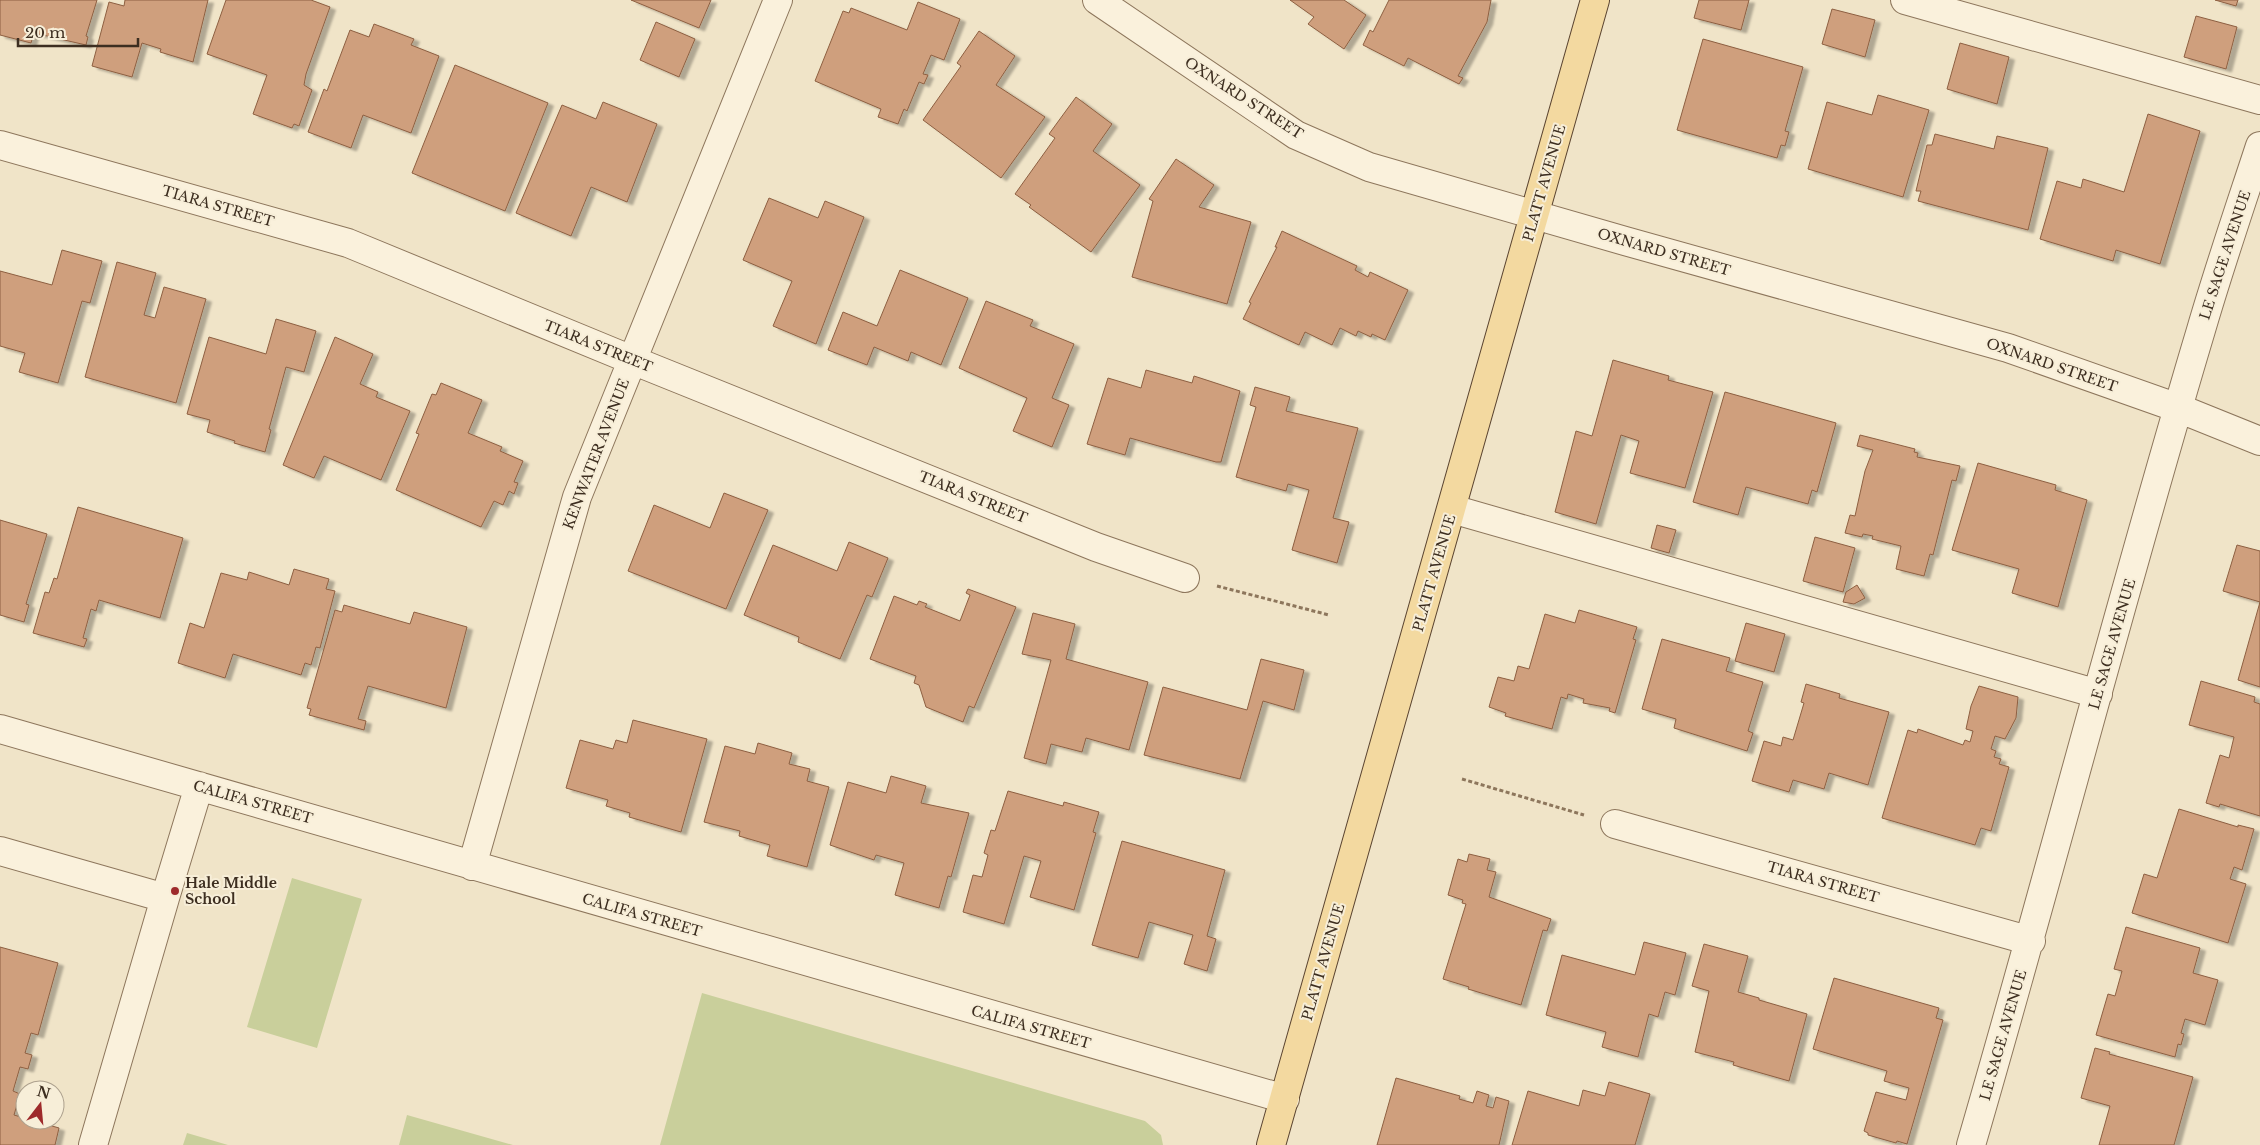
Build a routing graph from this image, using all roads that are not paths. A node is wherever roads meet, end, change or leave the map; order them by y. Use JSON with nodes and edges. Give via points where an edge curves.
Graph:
{"nodes":[{"id":1,"x":778,"y":0,"type":"edge"},
{"id":2,"x":1097,"y":0,"type":"edge"},
{"id":3,"x":1595,"y":0,"type":"edge"},
{"id":4,"x":1905,"y":0,"type":"edge"},
{"id":5,"x":2260,"y":100,"type":"edge"},
{"id":6,"x":0,"y":145,"type":"edge"},
{"id":7,"x":2260,"y":146,"type":"edge"},
{"id":8,"x":1535,"y":215,"type":"junction"},
{"id":9,"x":632,"y":360,"type":"junction"},
{"id":10,"x":2178,"y":408,"type":"junction"},
{"id":11,"x":2260,"y":441,"type":"edge"},
{"id":12,"x":1452,"y":509,"type":"junction"},
{"id":13,"x":1185,"y":578,"type":"road end"},
{"id":14,"x":2098,"y":694,"type":"junction"},
{"id":15,"x":0,"y":729,"type":"edge"},
{"id":16,"x":198,"y":786,"type":"junction"},
{"id":17,"x":1615,"y":824,"type":"road end"},
{"id":18,"x":0,"y":851,"type":"edge"},
{"id":19,"x":472,"y":866,"type":"junction"},
{"id":20,"x":165,"y":898,"type":"junction"},
{"id":21,"x":2031,"y":941,"type":"junction"},
{"id":22,"x":1285,"y":1099,"type":"junction"},
{"id":23,"x":93,"y":1145,"type":"edge"},
{"id":24,"x":1271,"y":1145,"type":"edge"},
{"id":25,"x":1971,"y":1145,"type":"edge"}],
"edges":[{"from":1,"to":9,"type":"street","name":"KENWATER AVENUE"},
{"from":2,"to":8,"type":"street","name":"OXNARD STREET","via":[[1296,135],[1369,167]]},
{"from":3,"to":8,"type":"main road","name":"PLATT AVENUE"},
{"from":4,"to":5,"type":"street"},
{"from":6,"to":9,"type":"street","name":"TIARA STREET","via":[[348,242]]},
{"from":7,"to":10,"type":"street","name":"LE SAGE AVENUE"},
{"from":8,"to":10,"type":"street","name":"OXNARD STREET","via":[[2008,348]]},
{"from":8,"to":12,"type":"main road","name":"PLATT AVENUE"},
{"from":9,"to":13,"type":"street","name":"TIARA STREET","via":[[1096,546]]},
{"from":9,"to":19,"type":"street","name":"KENWATER AVENUE","via":[[577,497],[562,544]]},
{"from":10,"to":11,"type":"street","name":"OXNARD STREET"},
{"from":10,"to":14,"type":"street","name":"LE SAGE AVENUE"},
{"from":12,"to":14,"type":"street"},
{"from":12,"to":22,"type":"main road","name":"PLATT AVENUE"},
{"from":14,"to":21,"type":"street","name":"LE SAGE AVENUE"},
{"from":15,"to":16,"type":"street","name":"CALIFA STREET"},
{"from":16,"to":19,"type":"street","name":"CALIFA STREET"},
{"from":16,"to":20,"type":"street"},
{"from":17,"to":21,"type":"street","name":"TIARA STREET"},
{"from":18,"to":20,"type":"street"},
{"from":19,"to":22,"type":"street","name":"CALIFA STREET"},
{"from":20,"to":23,"type":"street"},
{"from":21,"to":25,"type":"street","name":"LE SAGE AVENUE"},
{"from":22,"to":24,"type":"main road","name":"PLATT AVENUE"}]}
